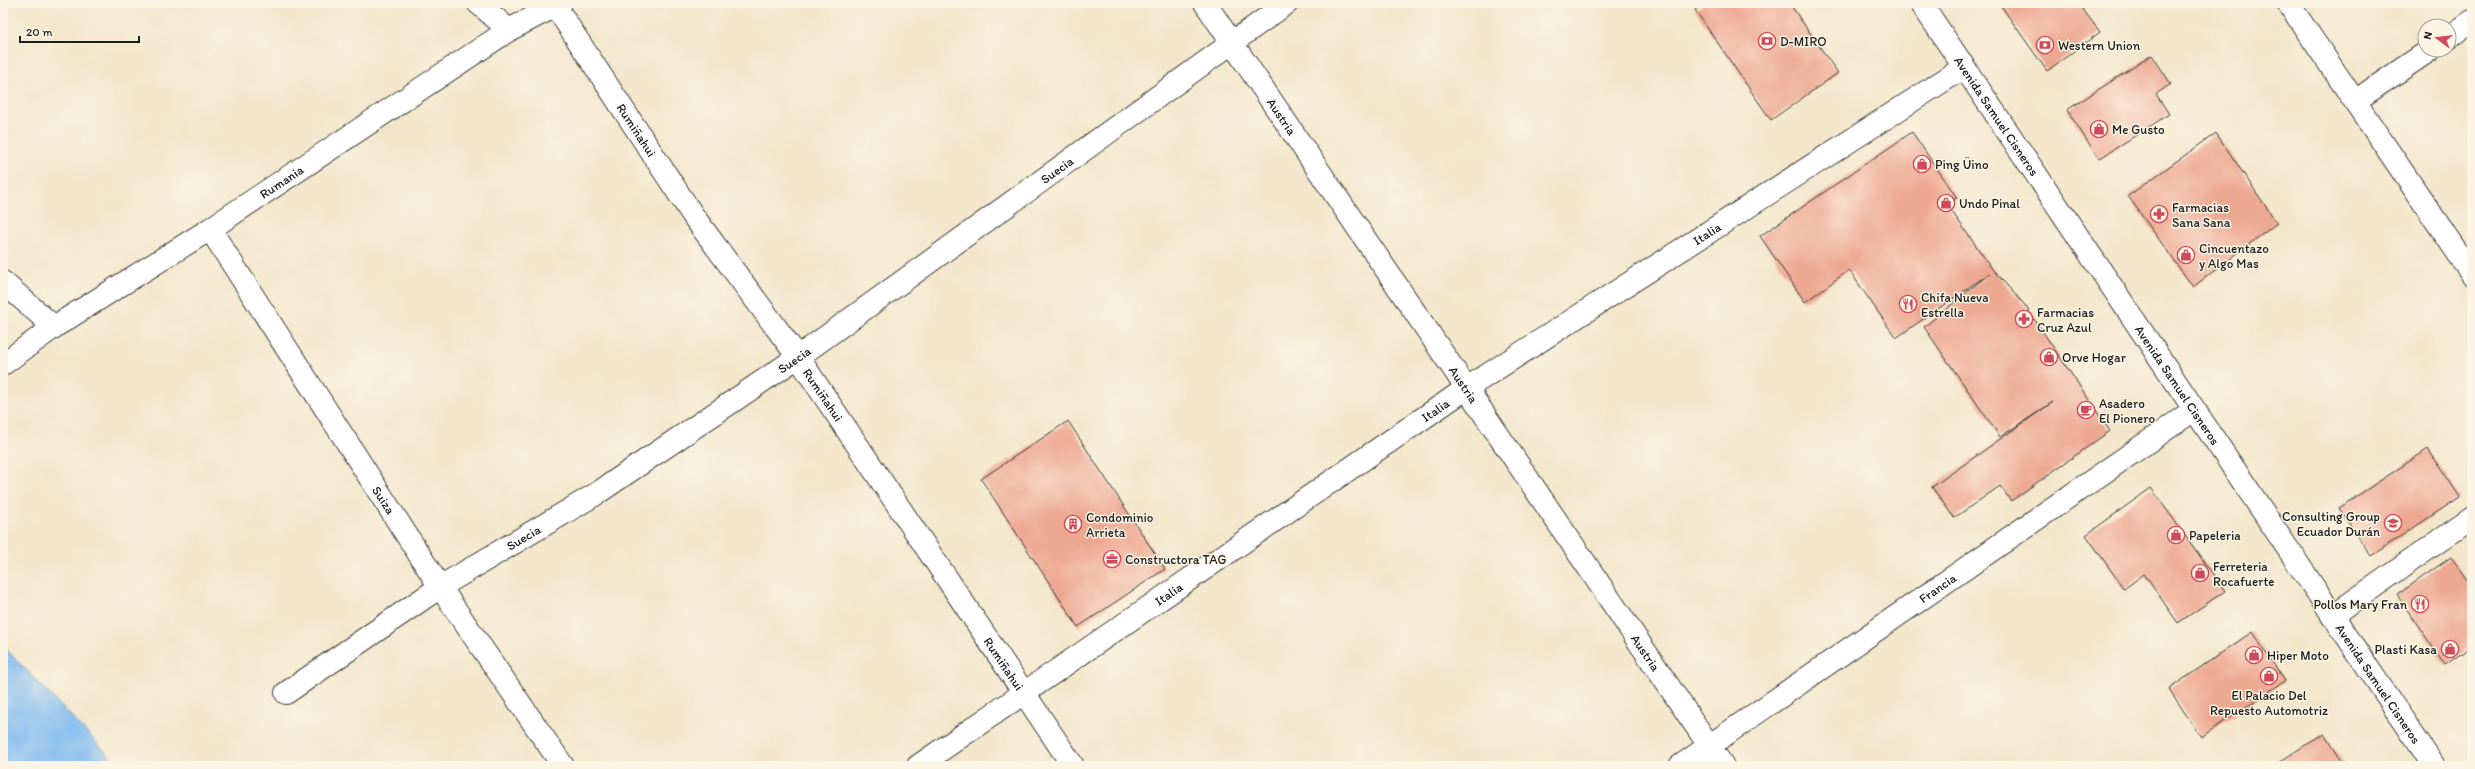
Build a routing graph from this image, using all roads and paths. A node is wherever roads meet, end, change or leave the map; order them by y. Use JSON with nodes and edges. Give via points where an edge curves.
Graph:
{"nodes":[{"id":1,"x":478,"y":3,"type":"edge"},
{"id":2,"x":1205,"y":3,"type":"edge"},
{"id":3,"x":1287,"y":3,"type":"edge"},
{"id":4,"x":1920,"y":3,"type":"edge"},
{"id":5,"x":2288,"y":3,"type":"edge"},
{"id":6,"x":558,"y":5,"type":"edge"},
{"id":7,"x":2472,"y":21,"type":"edge"},
{"id":8,"x":510,"y":30,"type":"junction"},
{"id":9,"x":2457,"y":31,"type":"edge"},
{"id":10,"x":1232,"y":41,"type":"junction"},
{"id":11,"x":2418,"y":58,"type":"edge"},
{"id":12,"x":1963,"y":68,"type":"junction"},
{"id":13,"x":2355,"y":101,"type":"junction"},
{"id":14,"x":210,"y":229,"type":"junction"},
{"id":15,"x":2469,"y":265,"type":"edge"},
{"id":16,"x":3,"y":282,"type":"edge"},
{"id":17,"x":54,"y":328,"type":"junction"},
{"id":18,"x":798,"y":358,"type":"junction"},
{"id":19,"x":3,"y":364,"type":"edge"},
{"id":20,"x":1467,"y":388,"type":"junction"},
{"id":21,"x":2194,"y":410,"type":"junction"},
{"id":22,"x":2472,"y":518,"type":"edge"},
{"id":23,"x":440,"y":587,"type":"junction"},
{"id":24,"x":2332,"y":616,"type":"junction"},
{"id":25,"x":286,"y":693,"type":"dead end"},
{"id":26,"x":1022,"y":693,"type":"junction"},
{"id":27,"x":1709,"y":746,"type":"junction"},
{"id":28,"x":563,"y":766,"type":"edge"},
{"id":29,"x":918,"y":766,"type":"edge"},
{"id":30,"x":1073,"y":766,"type":"edge"},
{"id":31,"x":1680,"y":766,"type":"edge"},
{"id":32,"x":1723,"y":766,"type":"edge"},
{"id":33,"x":2434,"y":766,"type":"edge"}],
"edges":[{"from":1,"to":8,"type":"street"},
{"from":2,"to":10,"type":"street","name":"Austria"},
{"from":3,"to":10,"type":"street","name":"Suecia"},
{"from":4,"to":12,"type":"street","name":"Avenida Samuel Cisneros"},
{"from":5,"to":13,"type":"street"},
{"from":6,"to":8,"type":"street","name":"Rumania"},
{"from":6,"to":18,"type":"street","name":"Rumiñahui","via":[[694,217]]},
{"from":7,"to":9,"type":"street"},
{"from":8,"to":14,"type":"street","name":"Rumania"},
{"from":10,"to":18,"type":"street","name":"Suecia"},
{"from":10,"to":20,"type":"street","name":"Austria"},
{"from":11,"to":13,"type":"street"},
{"from":12,"to":20,"type":"street","name":"Italia"},
{"from":12,"to":21,"type":"street","name":"Avenida Samuel Cisneros"},
{"from":13,"to":15,"type":"street"},
{"from":14,"to":17,"type":"street","name":"Rumania"},
{"from":14,"to":23,"type":"street","name":"Suiza"},
{"from":16,"to":17,"type":"street"},
{"from":17,"to":19,"type":"street","name":"Rumania"},
{"from":18,"to":23,"type":"street","name":"Suecia","via":[[596,494]]},
{"from":18,"to":26,"type":"street","name":"Rumiñahui"},
{"from":20,"to":26,"type":"street","name":"Italia"},
{"from":20,"to":27,"type":"street","name":"Austria"},
{"from":21,"to":24,"type":"street","name":"Avenida Samuel Cisneros"},
{"from":21,"to":27,"type":"street","name":"Francia"},
{"from":22,"to":24,"type":"street"},
{"from":23,"to":25,"type":"street","name":"Suecia"},
{"from":23,"to":28,"type":"street","name":"Suiza"},
{"from":24,"to":33,"type":"street","name":"Avenida Samuel Cisneros"},
{"from":26,"to":29,"type":"street","name":"Italia"},
{"from":26,"to":30,"type":"street","name":"Rumiñahui"},
{"from":27,"to":31,"type":"street","name":"Francia"},
{"from":27,"to":32,"type":"street","name":"Austria"}]}
